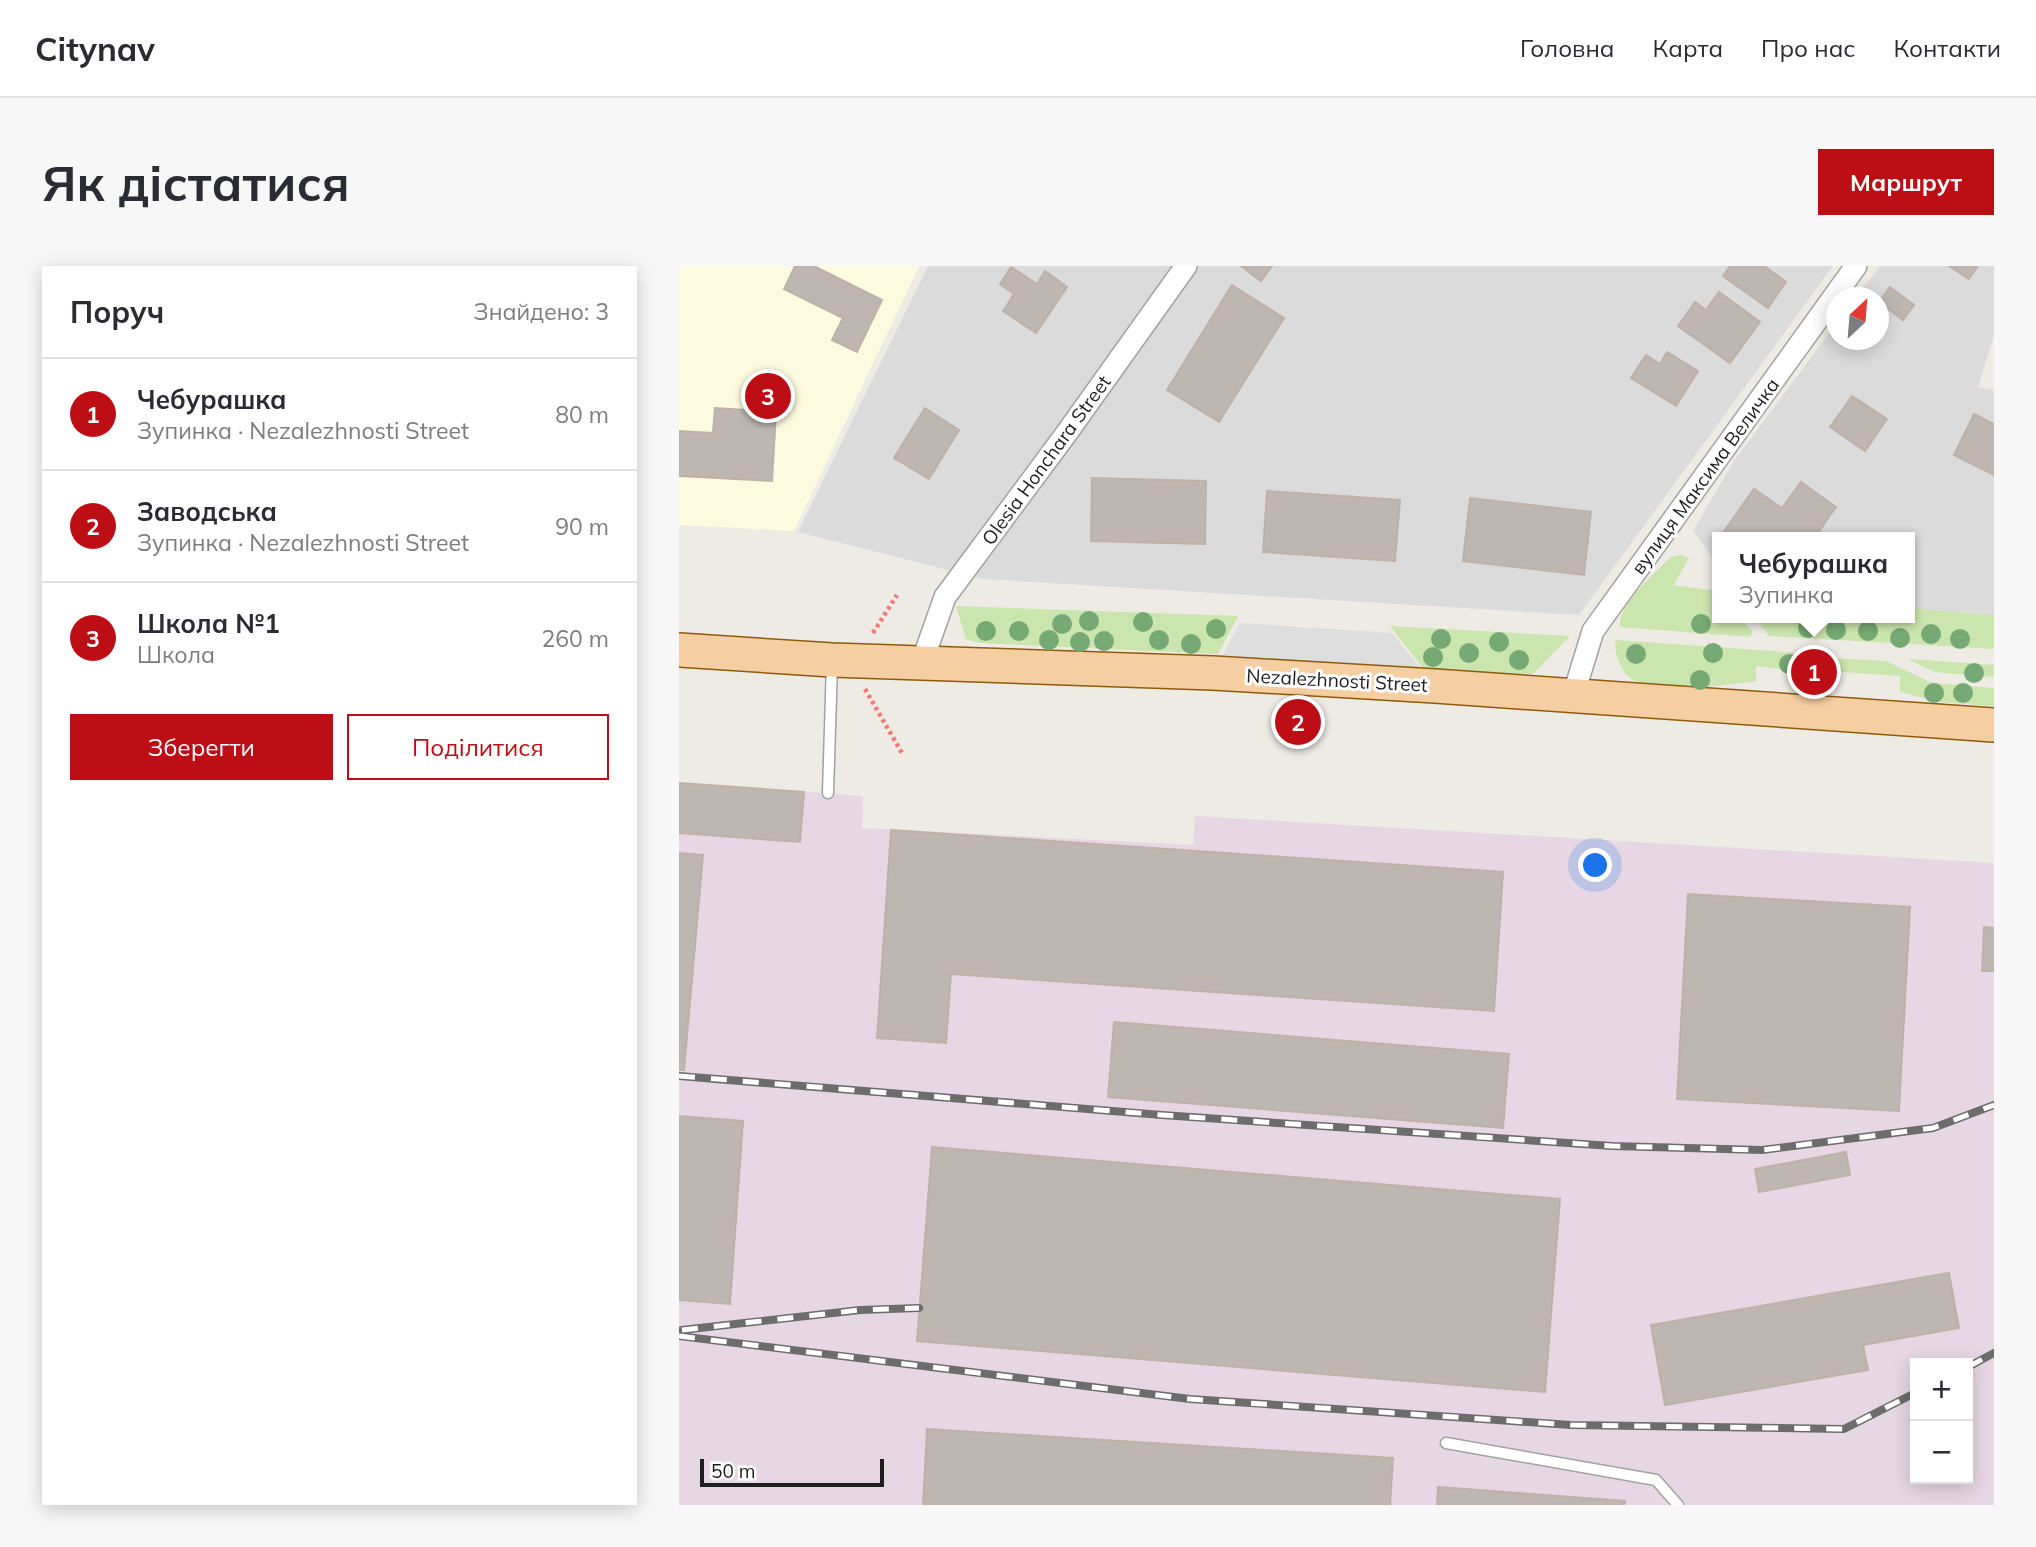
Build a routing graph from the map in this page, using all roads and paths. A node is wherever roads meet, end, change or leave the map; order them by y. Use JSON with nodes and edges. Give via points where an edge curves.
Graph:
{"nodes":[{"id":1,"x":1186,"y":266,"type":"edge"},
{"id":2,"x":1856,"y":266,"type":"edge"},
{"id":3,"x":679,"y":650,"type":"edge"},
{"id":4,"x":832,"y":660,"type":"junction"},
{"id":5,"x":922,"y":662,"type":"junction"},
{"id":6,"x":1573,"y":696,"type":"junction"},
{"id":7,"x":1994,"y":725,"type":"edge"},
{"id":8,"x":828,"y":793,"type":"dead end"},
{"id":9,"x":1446,"y":1443,"type":"dead end"},
{"id":10,"x":1678,"y":1505,"type":"edge"}],
"edges":[{"from":1,"to":5,"type":"street","name":"Olesia Honchara Street","via":[[945,597]]},
{"from":2,"to":6,"type":"street","name":"вулиця Максима Величка","via":[[1593,631]]},
{"from":3,"to":4,"type":"main road","name":"Nezalezhnosti Street"},
{"from":4,"to":5,"type":"main road","name":"Nezalezhnosti Street"},
{"from":4,"to":8,"type":"lane"},
{"from":5,"to":6,"type":"main road","name":"Nezalezhnosti Street","via":[[1213,673]]},
{"from":6,"to":7,"type":"main road","name":"Nezalezhnosti Street"},
{"from":9,"to":10,"type":"lane","via":[[1656,1480]]}]}
